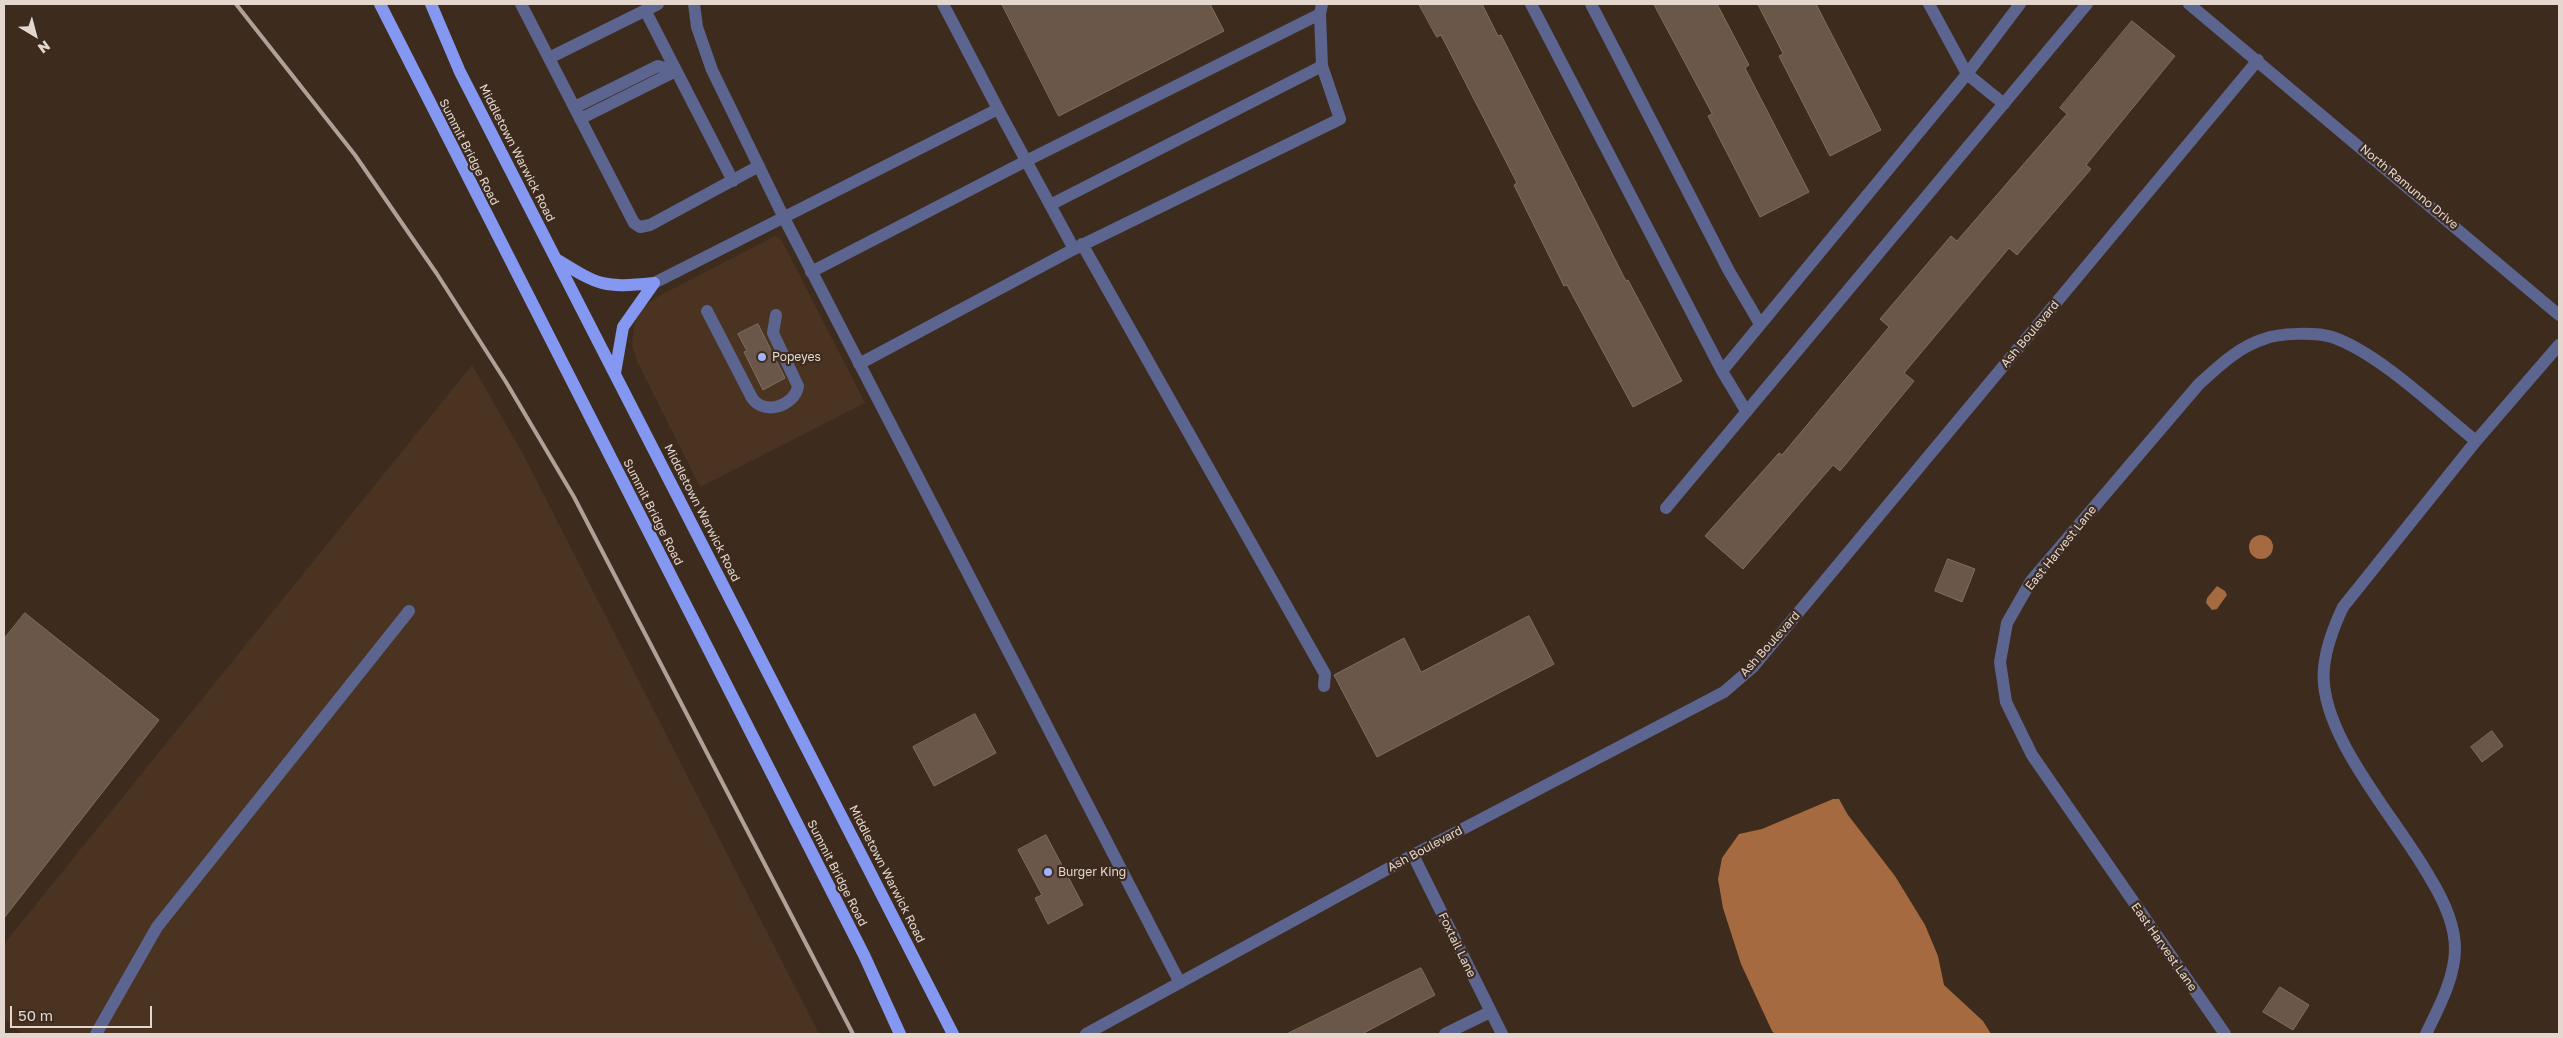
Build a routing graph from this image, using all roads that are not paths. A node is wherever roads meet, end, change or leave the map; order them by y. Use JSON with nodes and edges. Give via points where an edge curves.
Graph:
{"nodes":[{"id":1,"x":380,"y":4,"type":"edge"},
{"id":2,"x":431,"y":4,"type":"edge"},
{"id":3,"x":521,"y":4,"type":"edge"},
{"id":4,"x":658,"y":4,"type":"edge"},
{"id":5,"x":694,"y":4,"type":"edge"},
{"id":6,"x":943,"y":4,"type":"edge"},
{"id":7,"x":1531,"y":4,"type":"edge"},
{"id":8,"x":1591,"y":4,"type":"edge"},
{"id":9,"x":1930,"y":4,"type":"edge"},
{"id":10,"x":2020,"y":4,"type":"edge"},
{"id":11,"x":2087,"y":4,"type":"edge"},
{"id":12,"x":2189,"y":4,"type":"edge"},
{"id":13,"x":1321,"y":9,"type":"edge"},
{"id":14,"x":645,"y":10,"type":"junction"},
{"id":15,"x":549,"y":58,"type":"junction"},
{"id":16,"x":2258,"y":60,"type":"junction"},
{"id":17,"x":1322,"y":66,"type":"junction"},
{"id":18,"x":676,"y":71,"type":"junction"},
{"id":19,"x":1966,"y":74,"type":"junction"},
{"id":20,"x":2004,"y":104,"type":"junction"},
{"id":21,"x":998,"y":109,"type":"junction"},
{"id":22,"x":578,"y":113,"type":"junction"},
{"id":23,"x":1026,"y":160,"type":"junction"},
{"id":24,"x":759,"y":166,"type":"junction"},
{"id":25,"x":733,"y":181,"type":"junction"},
{"id":26,"x":1050,"y":205,"type":"junction"},
{"id":27,"x":783,"y":216,"type":"junction"},
{"id":28,"x":1078,"y":247,"type":"junction"},
{"id":29,"x":556,"y":258,"type":"junction"},
{"id":30,"x":812,"y":272,"type":"junction"},
{"id":31,"x":654,"y":283,"type":"junction"},
{"id":32,"x":707,"y":311,"type":"dead end"},
{"id":33,"x":776,"y":315,"type":"dead end"},
{"id":34,"x":2559,"y":315,"type":"edge"},
{"id":35,"x":1760,"y":324,"type":"junction"},
{"id":36,"x":2559,"y":345,"type":"edge"},
{"id":37,"x":859,"y":364,"type":"junction"},
{"id":38,"x":1722,"y":370,"type":"junction"},
{"id":39,"x":614,"y":373,"type":"junction"},
{"id":40,"x":1746,"y":411,"type":"junction"},
{"id":41,"x":2476,"y":441,"type":"junction"},
{"id":42,"x":1666,"y":508,"type":"dead end"},
{"id":43,"x":409,"y":610,"type":"dead end"},
{"id":44,"x":1324,"y":686,"type":"dead end"},
{"id":45,"x":1413,"y":855,"type":"junction"},
{"id":46,"x":1180,"y":982,"type":"junction"},
{"id":47,"x":1490,"y":1012,"type":"junction"},
{"id":48,"x":96,"y":1034,"type":"edge"},
{"id":49,"x":900,"y":1034,"type":"edge"},
{"id":50,"x":953,"y":1034,"type":"edge"},
{"id":51,"x":1086,"y":1034,"type":"edge"},
{"id":52,"x":1445,"y":1034,"type":"edge"},
{"id":53,"x":1502,"y":1034,"type":"edge"},
{"id":54,"x":2225,"y":1034,"type":"edge"},
{"id":55,"x":2426,"y":1034,"type":"edge"}],
"edges":[{"from":1,"to":49,"type":"main road","name":"Summit Bridge Road","via":[[864,955]]},
{"from":2,"to":29,"type":"main road","name":"Middletown Warwick Road","via":[[460,72]]},
{"from":3,"to":15,"type":"street"},
{"from":4,"to":14,"type":"street"},
{"from":5,"to":24,"type":"street","via":[[697,27],[712,70]]},
{"from":6,"to":21,"type":"street"},
{"from":7,"to":38,"type":"street"},
{"from":8,"to":35,"type":"street","via":[[1729,271]]},
{"from":9,"to":19,"type":"street"},
{"from":10,"to":19,"type":"street"},
{"from":11,"to":20,"type":"street"},
{"from":12,"to":16,"type":"street","name":"North Ramunno Drive"},
{"from":13,"to":17,"type":"street"},
{"from":13,"to":23,"type":"street"},
{"from":14,"to":15,"type":"street"},
{"from":14,"to":18,"type":"street"},
{"from":15,"to":22,"type":"street"},
{"from":16,"to":34,"type":"street","name":"North Ramunno Drive"},
{"from":16,"to":45,"type":"street","name":"Ash Boulevard","via":[[1753,667],[1724,692]]},
{"from":17,"to":26,"type":"street"},
{"from":17,"to":28,"type":"street","via":[[1340,119]]},
{"from":18,"to":22,"type":"street","via":[[658,66]]},
{"from":18,"to":25,"type":"street"},
{"from":19,"to":20,"type":"street"},
{"from":19,"to":35,"type":"street"},
{"from":20,"to":40,"type":"street"},
{"from":21,"to":23,"type":"street"},
{"from":21,"to":27,"type":"street"},
{"from":22,"to":25,"type":"street","via":[[634,223],[640,227],[650,225]]},
{"from":23,"to":26,"type":"street"},
{"from":23,"to":30,"type":"street"},
{"from":24,"to":25,"type":"street"},
{"from":24,"to":27,"type":"street"},
{"from":26,"to":28,"type":"street"},
{"from":27,"to":30,"type":"street"},
{"from":27,"to":31,"type":"street"},
{"from":28,"to":37,"type":"street"},
{"from":28,"to":44,"type":"street","via":[[1325,674]]},
{"from":29,"to":31,"type":"main road","via":[[604,285]]},
{"from":29,"to":39,"type":"main road","name":"Middletown Warwick Road"},
{"from":30,"to":37,"type":"street"},
{"from":31,"to":39,"type":"main road","via":[[623,327]]},
{"from":32,"to":33,"type":"street","via":[[754,402],[770,408],[790,399],[798,386],[772,333]]},
{"from":35,"to":38,"type":"street"},
{"from":36,"to":41,"type":"street"},
{"from":37,"to":46,"type":"street"},
{"from":38,"to":40,"type":"street"},
{"from":39,"to":50,"type":"main road","name":"Middletown Warwick Road"},
{"from":40,"to":42,"type":"street"},
{"from":41,"to":54,"type":"street","name":"East Harvest Lane","via":[[2374,359],[2331,337],[2299,334],[2264,338],[2229,357],[2198,384],[2031,581],[2007,623],[2000,662],[2006,702],[2032,754]]},
{"from":41,"to":55,"type":"street","via":[[2343,606],[2331,634],[2324,669],[2328,706],[2342,743],[2446,905],[2455,949],[2446,993]]},
{"from":43,"to":48,"type":"street","via":[[157,927]]},
{"from":45,"to":46,"type":"street","name":"Ash Boulevard"},
{"from":45,"to":47,"type":"street","name":"Foxtail Lane"},
{"from":46,"to":51,"type":"street","name":"Ash Boulevard"},
{"from":47,"to":52,"type":"street"},
{"from":47,"to":53,"type":"street","name":"Foxtail Lane"}]}
